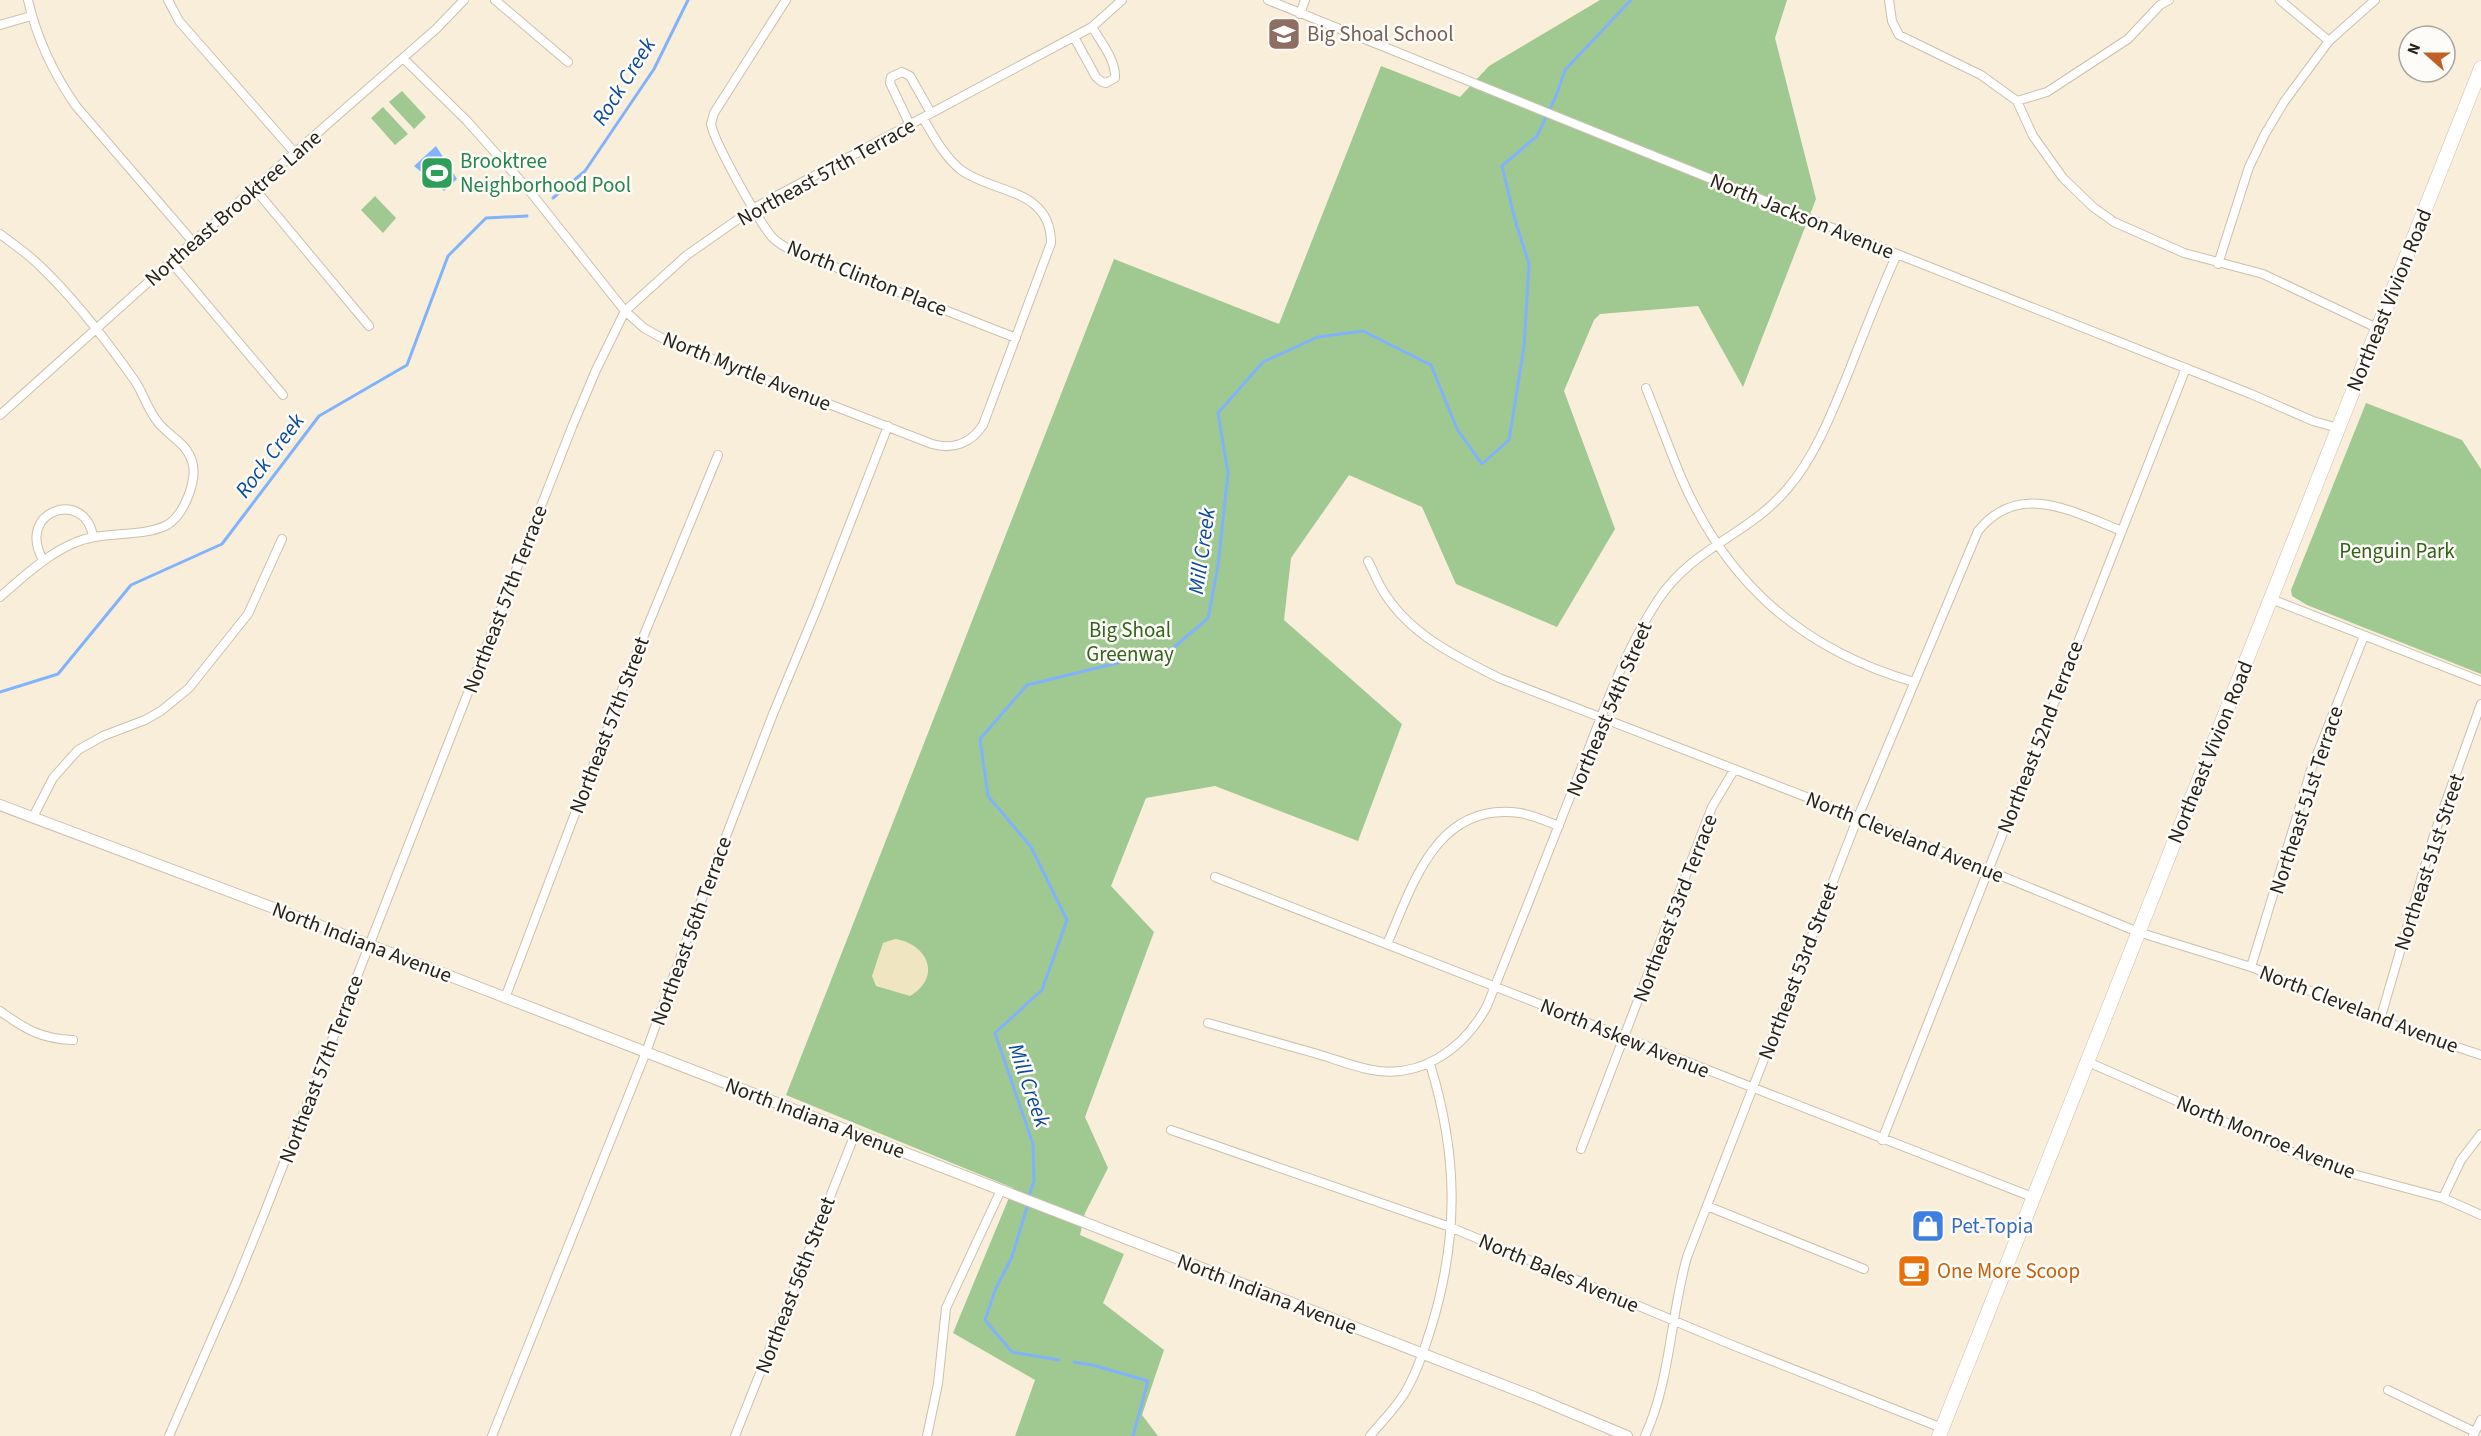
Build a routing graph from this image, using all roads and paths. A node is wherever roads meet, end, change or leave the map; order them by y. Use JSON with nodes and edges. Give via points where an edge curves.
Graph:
{"nodes":[{"id":1,"x":28,"y":0,"type":"edge"},
{"id":2,"x":168,"y":0,"type":"edge"},
{"id":3,"x":495,"y":0,"type":"edge"},
{"id":4,"x":786,"y":0,"type":"edge"},
{"id":5,"x":1122,"y":0,"type":"edge"},
{"id":6,"x":1268,"y":0,"type":"edge"},
{"id":7,"x":1305,"y":0,"type":"edge"},
{"id":8,"x":1889,"y":0,"type":"edge"},
{"id":9,"x":2169,"y":0,"type":"edge"},
{"id":10,"x":2280,"y":0,"type":"edge"},
{"id":11,"x":2375,"y":0,"type":"edge"},
{"id":12,"x":459,"y":2,"type":"edge"},
{"id":13,"x":2157,"y":3,"type":"edge"},
{"id":14,"x":1300,"y":14,"type":"junction"},
{"id":15,"x":31,"y":16,"type":"junction"},
{"id":16,"x":0,"y":25,"type":"edge"},
{"id":17,"x":1092,"y":27,"type":"junction"},
{"id":18,"x":1074,"y":37,"type":"junction"},
{"id":19,"x":2329,"y":41,"type":"junction"},
{"id":20,"x":403,"y":58,"type":"junction"},
{"id":21,"x":568,"y":62,"type":"dead end"},
{"id":22,"x":2481,"y":68,"type":"edge"},
{"id":23,"x":2017,"y":101,"type":"junction"},
{"id":24,"x":931,"y":113,"type":"junction"},
{"id":25,"x":923,"y":118,"type":"junction"},
{"id":26,"x":910,"y":125,"type":"junction"},
{"id":27,"x":295,"y":153,"type":"junction"},
{"id":28,"x":255,"y":188,"type":"junction"},
{"id":29,"x":754,"y":208,"type":"junction"},
{"id":30,"x":0,"y":234,"type":"edge"},
{"id":31,"x":193,"y":242,"type":"junction"},
{"id":32,"x":1897,"y":254,"type":"junction"},
{"id":33,"x":171,"y":262,"type":"junction"},
{"id":34,"x":2218,"y":264,"type":"junction"},
{"id":35,"x":625,"y":311,"type":"junction"},
{"id":36,"x":369,"y":326,"type":"dead end"},
{"id":37,"x":2377,"y":328,"type":"junction"},
{"id":38,"x":96,"y":330,"type":"junction"},
{"id":39,"x":1016,"y":338,"type":"junction"},
{"id":40,"x":2186,"y":368,"type":"junction"},
{"id":41,"x":1646,"y":388,"type":"dead end"},
{"id":42,"x":283,"y":395,"type":"dead end"},
{"id":43,"x":0,"y":415,"type":"edge"},
{"id":44,"x":888,"y":426,"type":"junction"},
{"id":45,"x":2338,"y":428,"type":"junction"},
{"id":46,"x":718,"y":455,"type":"dead end"},
{"id":47,"x":2122,"y":531,"type":"junction"},
{"id":48,"x":93,"y":537,"type":"junction"},
{"id":49,"x":282,"y":539,"type":"dead end"},
{"id":50,"x":1718,"y":542,"type":"junction"},
{"id":51,"x":43,"y":560,"type":"junction"},
{"id":52,"x":1368,"y":561,"type":"dead end"},
{"id":53,"x":0,"y":597,"type":"edge"},
{"id":54,"x":2271,"y":599,"type":"junction"},
{"id":55,"x":2364,"y":636,"type":"junction"},
{"id":56,"x":2481,"y":681,"type":"edge"},
{"id":57,"x":1914,"y":682,"type":"junction"},
{"id":58,"x":2481,"y":704,"type":"edge"},
{"id":59,"x":1601,"y":718,"type":"junction"},
{"id":60,"x":1734,"y":770,"type":"junction"},
{"id":61,"x":0,"y":805,"type":"edge"},
{"id":62,"x":33,"y":817,"type":"junction"},
{"id":63,"x":1858,"y":817,"type":"junction"},
{"id":64,"x":1559,"y":826,"type":"junction"},
{"id":65,"x":1988,"y":869,"type":"junction"},
{"id":66,"x":1215,"y":877,"type":"dead end"},
{"id":67,"x":2138,"y":932,"type":"junction"},
{"id":68,"x":1387,"y":944,"type":"junction"},
{"id":69,"x":370,"y":945,"type":"junction"},
{"id":70,"x":2251,"y":967,"type":"junction"},
{"id":71,"x":1495,"y":987,"type":"junction"},
{"id":72,"x":505,"y":998,"type":"junction"},
{"id":73,"x":0,"y":1011,"type":"edge"},
{"id":74,"x":2380,"y":1020,"type":"junction"},
{"id":75,"x":1208,"y":1023,"type":"dead end"},
{"id":76,"x":1625,"y":1038,"type":"junction"},
{"id":77,"x":72,"y":1040,"type":"dead end"},
{"id":78,"x":646,"y":1052,"type":"junction"},
{"id":79,"x":2481,"y":1055,"type":"edge"},
{"id":80,"x":2088,"y":1062,"type":"junction"},
{"id":81,"x":1430,"y":1064,"type":"junction"},
{"id":82,"x":1753,"y":1089,"type":"junction"},
{"id":83,"x":1171,"y":1130,"type":"dead end"},
{"id":84,"x":855,"y":1134,"type":"junction"},
{"id":85,"x":2481,"y":1134,"type":"edge"},
{"id":86,"x":1882,"y":1140,"type":"junction"},
{"id":87,"x":1581,"y":1149,"type":"dead end"},
{"id":88,"x":1001,"y":1190,"type":"junction"},
{"id":89,"x":2035,"y":1198,"type":"junction"},
{"id":90,"x":2443,"y":1198,"type":"junction"},
{"id":91,"x":1707,"y":1206,"type":"junction"},
{"id":92,"x":2481,"y":1215,"type":"edge"},
{"id":93,"x":1450,"y":1227,"type":"junction"},
{"id":94,"x":1864,"y":1269,"type":"dead end"},
{"id":95,"x":1675,"y":1322,"type":"junction"},
{"id":96,"x":1423,"y":1355,"type":"junction"},
{"id":97,"x":2388,"y":1390,"type":"dead end"},
{"id":98,"x":2481,"y":1420,"type":"edge"},
{"id":99,"x":1941,"y":1432,"type":"edge"},
{"id":100,"x":2474,"y":1434,"type":"edge"},
{"id":101,"x":169,"y":1436,"type":"edge"},
{"id":102,"x":492,"y":1436,"type":"edge"},
{"id":103,"x":735,"y":1436,"type":"edge"},
{"id":104,"x":927,"y":1436,"type":"edge"},
{"id":105,"x":1370,"y":1436,"type":"edge"},
{"id":106,"x":1627,"y":1436,"type":"edge"},
{"id":107,"x":1645,"y":1436,"type":"edge"}],
"edges":[{"from":1,"to":15,"type":"street"},
{"from":2,"to":27,"type":"street","via":[[179,21]]},
{"from":3,"to":21,"type":"street"},
{"from":4,"to":29,"type":"street","name":"North Clinton Place","via":[[714,113],[711,124]]},
{"from":5,"to":17,"type":"street","name":"Northeast 57th Terrace"},
{"from":6,"to":14,"type":"street","name":"North Jackson Avenue"},
{"from":7,"to":14,"type":"street"},
{"from":8,"to":23,"type":"street","via":[[1899,35],[1981,75]]},
{"from":9,"to":13,"type":"street"},
{"from":10,"to":19,"type":"street"},
{"from":11,"to":19,"type":"street"},
{"from":12,"to":20,"type":"street","name":"Northeast Brooktree Lane"},
{"from":13,"to":23,"type":"street","via":[[2128,39],[2047,92]]},
{"from":14,"to":32,"type":"street","name":"North Jackson Avenue"},
{"from":15,"to":16,"type":"street"},
{"from":15,"to":31,"type":"street","via":[[49,63],[76,106]]},
{"from":17,"to":18,"type":"street","name":"Northeast 57th Terrace"},
{"from":17,"to":18,"type":"street","via":[[1115,72],[1111,81],[1101,82],[1096,77]]},
{"from":18,"to":24,"type":"street","name":"Northeast 57th Terrace"},
{"from":19,"to":34,"type":"street","via":[[2284,102],[2249,167]]},
{"from":20,"to":27,"type":"street","name":"Northeast Brooktree Lane"},
{"from":20,"to":35,"type":"street","name":"North Myrtle Avenue","via":[[528,189]]},
{"from":22,"to":37,"type":"main road","name":"Northeast Vivion Road"},
{"from":23,"to":34,"type":"street","via":[[2047,158],[2093,207],[2151,240]]},
{"from":24,"to":25,"type":"street","name":"Northeast 57th Terrace"},
{"from":24,"to":26,"type":"street","via":[[910,76],[897,73],[890,83]]},
{"from":25,"to":26,"type":"street","name":"Northeast 57th Terrace"},
{"from":25,"to":39,"type":"street","via":[[942,151],[959,168],[1028,199],[1044,215],[1051,243]]},
{"from":26,"to":29,"type":"street","name":"Northeast 57th Terrace"},
{"from":27,"to":28,"type":"street","name":"Northeast Brooktree Lane"},
{"from":28,"to":31,"type":"street","name":"Northeast Brooktree Lane"},
{"from":28,"to":36,"type":"street"},
{"from":29,"to":35,"type":"street","name":"Northeast 57th Terrace","via":[[687,255]]},
{"from":29,"to":39,"type":"street","name":"North Clinton Place","via":[[775,239],[792,250]]},
{"from":30,"to":38,"type":"street","via":[[39,265]]},
{"from":31,"to":33,"type":"street","name":"Northeast Brooktree Lane"},
{"from":32,"to":40,"type":"street","name":"North Jackson Avenue"},
{"from":32,"to":50,"type":"street","name":"Northeast 54th Street","via":[[1830,418],[1804,465],[1789,487],[1761,514]]},
{"from":33,"to":38,"type":"street","name":"Northeast Brooktree Lane"},
{"from":33,"to":42,"type":"street"},
{"from":34,"to":37,"type":"street","via":[[2271,278]]},
{"from":35,"to":44,"type":"street","name":"North Myrtle Avenue","via":[[669,342]]},
{"from":35,"to":69,"type":"street","name":"Northeast 57th Terrace","via":[[572,427]]},
{"from":37,"to":45,"type":"main road","name":"Northeast Vivion Road"},
{"from":38,"to":43,"type":"street","name":"Northeast Brooktree Lane"},
{"from":38,"to":48,"type":"street","via":[[135,382],[158,423],[187,450],[194,475],[179,514],[167,525]]},
{"from":39,"to":44,"type":"street","name":"North Myrtle Avenue","via":[[983,425],[974,436],[955,446],[932,444]]},
{"from":40,"to":45,"type":"street","name":"North Jackson Avenue"},
{"from":40,"to":47,"type":"street","name":"Northeast 52nd Terrace"},
{"from":41,"to":50,"type":"street","via":[[1682,479]]},
{"from":44,"to":78,"type":"street","name":"Northeast 56th Terrace","via":[[769,724]]},
{"from":45,"to":54,"type":"main road","name":"Northeast Vivion Road"},
{"from":46,"to":72,"type":"street","name":"Northeast 57th Street","via":[[628,674]]},
{"from":47,"to":57,"type":"street","name":"Northeast 53rd Street","via":[[2043,503],[2013,506],[1988,519],[1978,531]]},
{"from":47,"to":65,"type":"street","name":"Northeast 52nd Terrace"},
{"from":48,"to":51,"type":"street"},
{"from":48,"to":51,"type":"street","via":[[80,513],[67,509],[53,511],[39,524],[35,536]]},
{"from":49,"to":62,"type":"street","via":[[248,614],[189,688],[145,720],[103,735],[78,750],[53,778]]},
{"from":50,"to":57,"type":"street","via":[[1765,603],[1798,628],[1848,658]]},
{"from":50,"to":59,"type":"street","name":"Northeast 54th Street","via":[[1684,568],[1658,600],[1624,663]]},
{"from":51,"to":53,"type":"street"},
{"from":52,"to":59,"type":"street","name":"North Cleveland Avenue","via":[[1394,607],[1433,642],[1499,678]]},
{"from":54,"to":55,"type":"street"},
{"from":54,"to":67,"type":"main road","name":"Northeast Vivion Road"},
{"from":55,"to":56,"type":"street"},
{"from":55,"to":70,"type":"street","name":"Northeast 51st Terrace","via":[[2313,767]]},
{"from":57,"to":63,"type":"street","name":"Northeast 53rd Street"},
{"from":58,"to":74,"type":"street","name":"Northeast 51st Street","via":[[2434,835]]},
{"from":59,"to":60,"type":"street","name":"North Cleveland Avenue"},
{"from":59,"to":64,"type":"street","name":"Northeast 54th Street"},
{"from":60,"to":63,"type":"street","name":"North Cleveland Avenue"},
{"from":60,"to":76,"type":"street","name":"Northeast 53rd Terrace","via":[[1712,807]]},
{"from":61,"to":62,"type":"street","name":"North Indiana Avenue"},
{"from":62,"to":69,"type":"street","name":"North Indiana Avenue"},
{"from":63,"to":65,"type":"street","name":"North Cleveland Avenue"},
{"from":63,"to":82,"type":"street","name":"Northeast 53rd Street"},
{"from":64,"to":68,"type":"street","via":[[1533,816],[1504,812],[1457,827],[1427,855]]},
{"from":64,"to":71,"type":"street","name":"Northeast 54th Street"},
{"from":65,"to":67,"type":"street","name":"North Cleveland Avenue"},
{"from":65,"to":86,"type":"street","name":"Northeast 52nd Terrace"},
{"from":66,"to":68,"type":"street","name":"North Askew Avenue"},
{"from":67,"to":70,"type":"street","name":"North Cleveland Avenue"},
{"from":67,"to":80,"type":"main road","name":"Northeast Vivion Road"},
{"from":68,"to":71,"type":"street","name":"North Askew Avenue"},
{"from":69,"to":72,"type":"street","name":"North Indiana Avenue"},
{"from":69,"to":101,"type":"street","name":"Northeast 57th Terrace","via":[[236,1283]]},
{"from":70,"to":74,"type":"street","name":"North Cleveland Avenue"},
{"from":71,"to":76,"type":"street","name":"North Askew Avenue"},
{"from":71,"to":81,"type":"street","name":"Northeast 54th Street","via":[[1471,1032]]},
{"from":72,"to":78,"type":"street","name":"North Indiana Avenue"},
{"from":73,"to":77,"type":"street","via":[[42,1036]]},
{"from":74,"to":79,"type":"street","name":"North Cleveland Avenue"},
{"from":75,"to":81,"type":"street","via":[[1366,1069],[1409,1070]]},
{"from":76,"to":82,"type":"street","name":"North Askew Avenue"},
{"from":76,"to":87,"type":"street","name":"Northeast 53rd Terrace"},
{"from":78,"to":84,"type":"street","name":"North Indiana Avenue"},
{"from":78,"to":102,"type":"street","name":"Northeast 56th Terrace"},
{"from":80,"to":89,"type":"main road","name":"Northeast Vivion Road"},
{"from":80,"to":90,"type":"street","name":"North Monroe Avenue","via":[[2313,1161]]},
{"from":81,"to":93,"type":"street","via":[[1451,1157]]},
{"from":82,"to":86,"type":"street","name":"North Askew Avenue"},
{"from":82,"to":91,"type":"street","name":"Northeast 53rd Street"},
{"from":83,"to":93,"type":"street","name":"North Bales Avenue"},
{"from":84,"to":88,"type":"street","name":"North Indiana Avenue"},
{"from":84,"to":103,"type":"street","name":"Northeast 56th Street"},
{"from":85,"to":90,"type":"street","via":[[2461,1160]]},
{"from":86,"to":89,"type":"street","name":"North Askew Avenue"},
{"from":88,"to":96,"type":"street","name":"North Indiana Avenue"},
{"from":88,"to":104,"type":"street","via":[[946,1308],[938,1384]]},
{"from":89,"to":99,"type":"main road","name":"Northeast Vivion Road"},
{"from":90,"to":92,"type":"street","name":"North Monroe Avenue"},
{"from":91,"to":94,"type":"street"},
{"from":91,"to":95,"type":"street","name":"Northeast 53rd Street","via":[[1684,1267]]},
{"from":93,"to":95,"type":"street","name":"North Bales Avenue"},
{"from":93,"to":96,"type":"street","via":[[1443,1291]]},
{"from":95,"to":99,"type":"street","name":"North Bales Avenue"},
{"from":95,"to":107,"type":"street","name":"Northeast 53rd Street","via":[[1665,1378]]},
{"from":96,"to":105,"type":"street","via":[[1406,1391]]},
{"from":96,"to":106,"type":"street","name":"North Indiana Avenue"},
{"from":97,"to":100,"type":"street"},
{"from":98,"to":100,"type":"street"}]}
